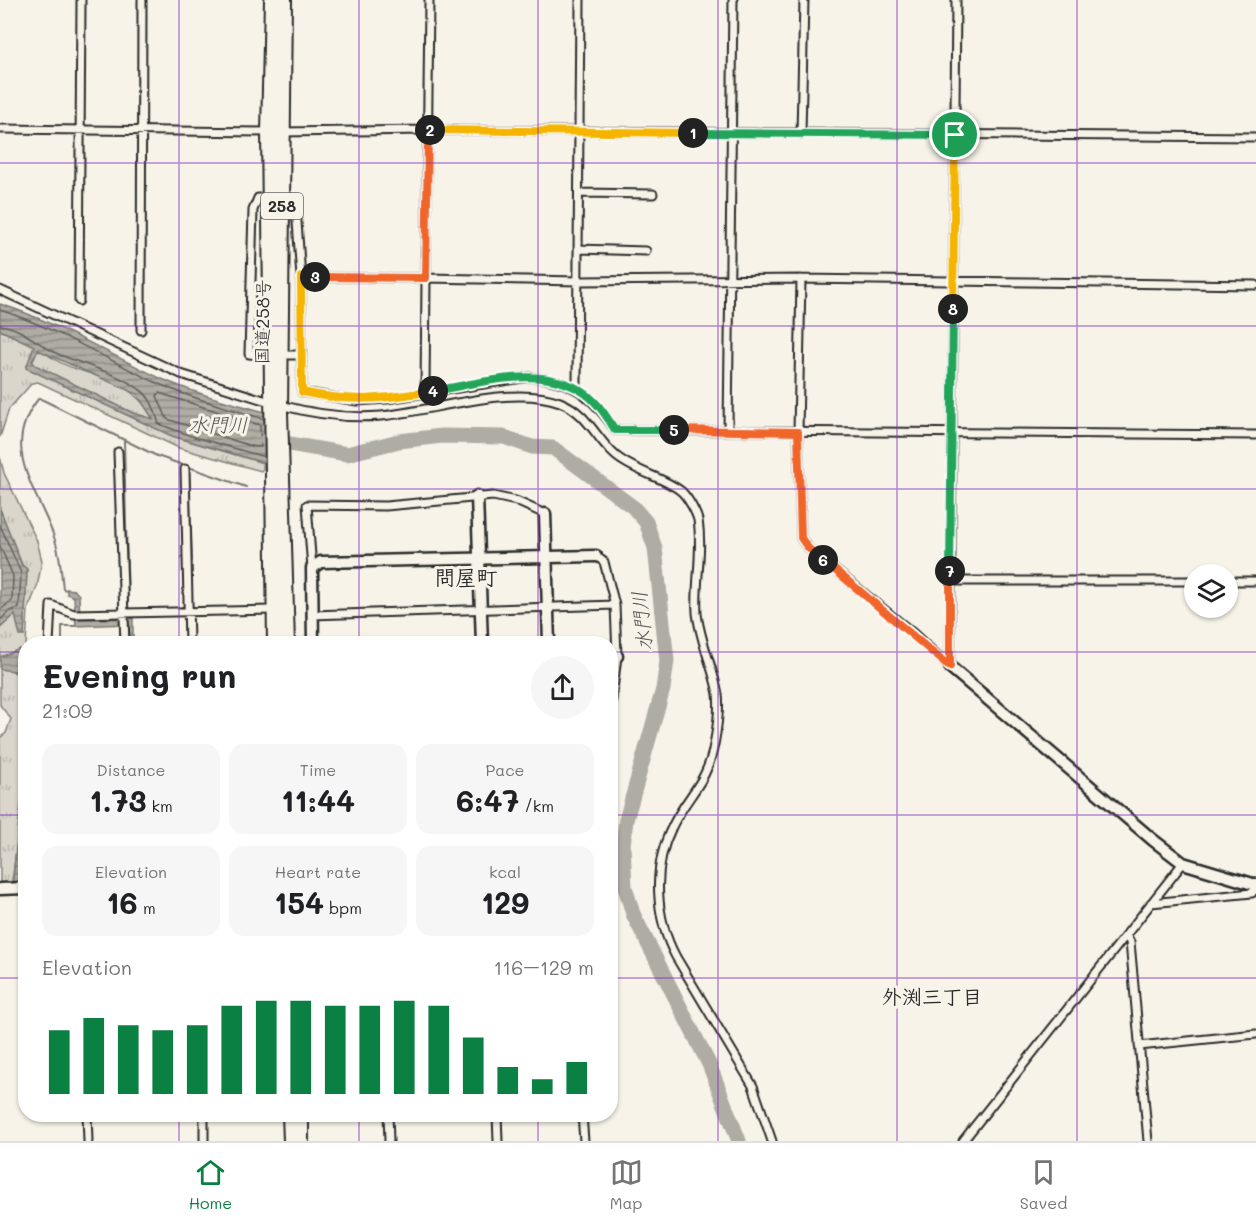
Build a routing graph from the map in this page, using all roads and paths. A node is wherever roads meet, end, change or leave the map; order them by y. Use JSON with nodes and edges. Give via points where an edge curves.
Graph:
{"nodes":[{"id":1,"x":81,"y":0,"type":"edge"},
{"id":2,"x":142,"y":0,"type":"edge"},
{"id":3,"x":272,"y":0,"type":"edge"},
{"id":4,"x":284,"y":0,"type":"edge"},
{"id":5,"x":429,"y":0,"type":"edge"},
{"id":6,"x":580,"y":0,"type":"edge"},
{"id":7,"x":733,"y":0,"type":"edge"},
{"id":8,"x":804,"y":0,"type":"edge"},
{"id":9,"x":956,"y":0,"type":"edge"},
{"id":10,"x":0,"y":129,"type":"edge"},
{"id":11,"x":80,"y":129,"type":"junction"},
{"id":12,"x":141,"y":130,"type":"junction"},
{"id":13,"x":428,"y":130,"type":"junction"},
{"id":14,"x":276,"y":132,"type":"junction"},
{"id":15,"x":579,"y":132,"type":"junction"},
{"id":16,"x":732,"y":133,"type":"junction"},
{"id":17,"x":801,"y":134,"type":"junction"},
{"id":18,"x":955,"y":135,"type":"junction"},
{"id":19,"x":1256,"y":137,"type":"edge"},
{"id":20,"x":579,"y":193,"type":"junction"},
{"id":21,"x":653,"y":194,"type":"dead end"},
{"id":22,"x":276,"y":198,"type":"junction"},
{"id":23,"x":578,"y":249,"type":"junction"},
{"id":24,"x":646,"y":251,"type":"dead end"},
{"id":25,"x":301,"y":277,"type":"junction"},
{"id":26,"x":426,"y":278,"type":"junction"},
{"id":27,"x":730,"y":279,"type":"junction"},
{"id":28,"x":801,"y":279,"type":"junction"},
{"id":29,"x":579,"y":281,"type":"junction"},
{"id":30,"x":953,"y":282,"type":"junction"},
{"id":31,"x":1256,"y":285,"type":"edge"},
{"id":32,"x":0,"y":290,"type":"edge"},
{"id":33,"x":79,"y":302,"type":"dead end"},
{"id":34,"x":141,"y":330,"type":"dead end"},
{"id":35,"x":259,"y":355,"type":"dead end"},
{"id":36,"x":289,"y":355,"type":"dead end"},
{"id":37,"x":302,"y":355,"type":"junction"},
{"id":38,"x":574,"y":387,"type":"junction"},
{"id":39,"x":425,"y":392,"type":"junction"},
{"id":40,"x":275,"y":407,"type":"junction"},
{"id":41,"x":728,"y":430,"type":"junction"},
{"id":42,"x":952,"y":431,"type":"junction"},
{"id":43,"x":798,"y":432,"type":"junction"},
{"id":44,"x":1256,"y":435,"type":"edge"},
{"id":45,"x":118,"y":452,"type":"dead end"},
{"id":46,"x":184,"y":469,"type":"dead end"},
{"id":47,"x":276,"y":471,"type":"junction"},
{"id":48,"x":477,"y":496,"type":"junction"},
{"id":49,"x":546,"y":514,"type":"joint"},
{"id":50,"x":547,"y":556,"type":"junction"},
{"id":51,"x":596,"y":556,"type":"joint"},
{"id":52,"x":479,"y":558,"type":"junction"},
{"id":53,"x":312,"y":568,"type":"junction"},
{"id":54,"x":950,"y":581,"type":"junction"},
{"id":55,"x":1184,"y":581,"type":"edge"},
{"id":56,"x":1238,"y":581,"type":"edge"},
{"id":57,"x":1256,"y":581,"type":"edge"},
{"id":58,"x":615,"y":605,"type":"junction"},
{"id":59,"x":548,"y":609,"type":"junction"},
{"id":60,"x":274,"y":610,"type":"junction"},
{"id":61,"x":188,"y":611,"type":"junction"},
{"id":62,"x":481,"y":611,"type":"junction"},
{"id":63,"x":124,"y":615,"type":"junction"},
{"id":64,"x":312,"y":615,"type":"junction"},
{"id":65,"x":49,"y":636,"type":"edge"},
{"id":66,"x":125,"y":636,"type":"edge"},
{"id":67,"x":189,"y":636,"type":"edge"},
{"id":68,"x":275,"y":636,"type":"edge"},
{"id":69,"x":286,"y":636,"type":"edge"},
{"id":70,"x":313,"y":636,"type":"edge"},
{"id":71,"x":482,"y":636,"type":"edge"},
{"id":72,"x":549,"y":636,"type":"edge"},
{"id":73,"x":614,"y":636,"type":"edge"},
{"id":74,"x":950,"y":667,"type":"junction"},
{"id":75,"x":1183,"y":863,"type":"junction"},
{"id":76,"x":1256,"y":887,"type":"edge"},
{"id":77,"x":18,"y":888,"type":"edge"},
{"id":78,"x":0,"y":889,"type":"edge"},
{"id":79,"x":1151,"y":903,"type":"junction"},
{"id":80,"x":1126,"y":935,"type":"junction"},
{"id":81,"x":1256,"y":1034,"type":"edge"},
{"id":82,"x":1139,"y":1046,"type":"junction"},
{"id":83,"x":87,"y":1122,"type":"edge"},
{"id":84,"x":204,"y":1122,"type":"edge"},
{"id":85,"x":290,"y":1122,"type":"edge"},
{"id":86,"x":301,"y":1122,"type":"edge"},
{"id":87,"x":388,"y":1122,"type":"edge"},
{"id":88,"x":497,"y":1122,"type":"edge"},
{"id":89,"x":583,"y":1122,"type":"edge"},
{"id":90,"x":88,"y":1141,"type":"edge"},
{"id":91,"x":204,"y":1141,"type":"edge"},
{"id":92,"x":291,"y":1141,"type":"edge"},
{"id":93,"x":301,"y":1141,"type":"edge"},
{"id":94,"x":389,"y":1141,"type":"edge"},
{"id":95,"x":498,"y":1141,"type":"edge"},
{"id":96,"x":584,"y":1141,"type":"edge"},
{"id":97,"x":772,"y":1141,"type":"edge"},
{"id":98,"x":963,"y":1141,"type":"edge"},
{"id":99,"x":1148,"y":1141,"type":"edge"}],
"edges":[{"from":1,"to":11,"type":"street"},
{"from":2,"to":12,"type":"street"},
{"from":3,"to":14,"type":"highway","name":"国道258号","number":"258"},
{"from":4,"to":14,"type":"highway","name":"国道258号","number":"258"},
{"from":5,"to":13,"type":"street"},
{"from":6,"to":15,"type":"street"},
{"from":7,"to":16,"type":"street"},
{"from":8,"to":17,"type":"street"},
{"from":9,"to":18,"type":"street"},
{"from":10,"to":11,"type":"street"},
{"from":11,"to":12,"type":"street"},
{"from":11,"to":33,"type":"street"},
{"from":12,"to":14,"type":"street"},
{"from":12,"to":34,"type":"street"},
{"from":13,"to":14,"type":"street"},
{"from":13,"to":15,"type":"street"},
{"from":13,"to":26,"type":"street"},
{"from":14,"to":22,"type":"highway","name":"国道258号","number":"258"},
{"from":15,"to":16,"type":"street"},
{"from":15,"to":20,"type":"street"},
{"from":16,"to":17,"type":"street"},
{"from":16,"to":27,"type":"street"},
{"from":17,"to":18,"type":"street"},
{"from":18,"to":19,"type":"street"},
{"from":18,"to":30,"type":"street"},
{"from":20,"to":21,"type":"street"},
{"from":20,"to":23,"type":"street"},
{"from":22,"to":25,"type":"street","via":[[290,198],[296,208]]},
{"from":22,"to":35,"type":"street","via":[[258,198],[253,210],[249,354]]},
{"from":22,"to":40,"type":"highway","name":"国道258号","number":"258"},
{"from":23,"to":24,"type":"street"},
{"from":23,"to":29,"type":"street"},
{"from":25,"to":26,"type":"street"},
{"from":25,"to":37,"type":"street"},
{"from":26,"to":29,"type":"street"},
{"from":26,"to":39,"type":"street"},
{"from":27,"to":28,"type":"street"},
{"from":27,"to":29,"type":"street"},
{"from":27,"to":41,"type":"street"},
{"from":28,"to":30,"type":"street"},
{"from":28,"to":43,"type":"street"},
{"from":29,"to":38,"type":"street"},
{"from":30,"to":31,"type":"street"},
{"from":30,"to":42,"type":"street"},
{"from":32,"to":40,"type":"street","via":[[181,374]]},
{"from":36,"to":37,"type":"street"},
{"from":37,"to":39,"type":"street","via":[[302,392],[357,401]]},
{"from":38,"to":39,"type":"street","via":[[530,377]]},
{"from":38,"to":41,"type":"street","via":[[600,408],[615,430]]},
{"from":40,"to":47,"type":"highway","name":"国道258号","number":"258"},
{"from":40,"to":97,"type":"street","via":[[335,417],[380,416],[515,395],[540,396],[563,403],[582,415],[614,455],[681,492],[692,507],[700,535],[697,612],[719,711],[707,772],[672,826],[662,854],[658,878],[660,915],[676,957],[753,1086]]},
{"from":41,"to":43,"type":"street"},
{"from":42,"to":43,"type":"street"},
{"from":42,"to":44,"type":"street"},
{"from":42,"to":54,"type":"street"},
{"from":43,"to":74,"type":"street","via":[[801,538]]},
{"from":45,"to":63,"type":"street"},
{"from":46,"to":61,"type":"street"},
{"from":47,"to":60,"type":"highway","name":"国道258号","number":"258"},
{"from":47,"to":69,"type":"highway","name":"国道258号","number":"258"},
{"from":48,"to":49,"type":"street","via":[[516,501]]},
{"from":48,"to":52,"type":"street"},
{"from":48,"to":53,"type":"street","via":[[386,506],[307,505]]},
{"from":49,"to":50,"type":"street"},
{"from":50,"to":51,"type":"street"},
{"from":50,"to":52,"type":"street"},
{"from":50,"to":59,"type":"street"},
{"from":51,"to":58,"type":"street","via":[[604,562]]},
{"from":52,"to":53,"type":"street","via":[[321,562]]},
{"from":52,"to":62,"type":"street"},
{"from":53,"to":64,"type":"street"},
{"from":54,"to":55,"type":"street"},
{"from":54,"to":74,"type":"street"},
{"from":56,"to":57,"type":"street"},
{"from":58,"to":59,"type":"street"},
{"from":58,"to":73,"type":"street"},
{"from":59,"to":62,"type":"street"},
{"from":59,"to":72,"type":"street"},
{"from":60,"to":61,"type":"street"},
{"from":60,"to":68,"type":"highway","name":"国道258号","number":"258"},
{"from":61,"to":63,"type":"street"},
{"from":61,"to":67,"type":"street"},
{"from":62,"to":64,"type":"street"},
{"from":62,"to":71,"type":"street"},
{"from":63,"to":65,"type":"street","via":[[74,614],[51,605]]},
{"from":63,"to":66,"type":"street"},
{"from":64,"to":70,"type":"street"},
{"from":74,"to":75,"type":"street"},
{"from":75,"to":76,"type":"street"},
{"from":75,"to":79,"type":"street"},
{"from":76,"to":79,"type":"street","via":[[1252,893]]},
{"from":77,"to":78,"type":"street"},
{"from":79,"to":80,"type":"street"},
{"from":80,"to":82,"type":"street","via":[[1130,942]]},
{"from":80,"to":98,"type":"street"},
{"from":81,"to":82,"type":"street"},
{"from":82,"to":99,"type":"street"},
{"from":83,"to":90,"type":"street"},
{"from":84,"to":91,"type":"street"},
{"from":85,"to":92,"type":"highway"},
{"from":86,"to":93,"type":"highway"},
{"from":87,"to":94,"type":"street"},
{"from":88,"to":95,"type":"street"},
{"from":89,"to":96,"type":"street"}]}
